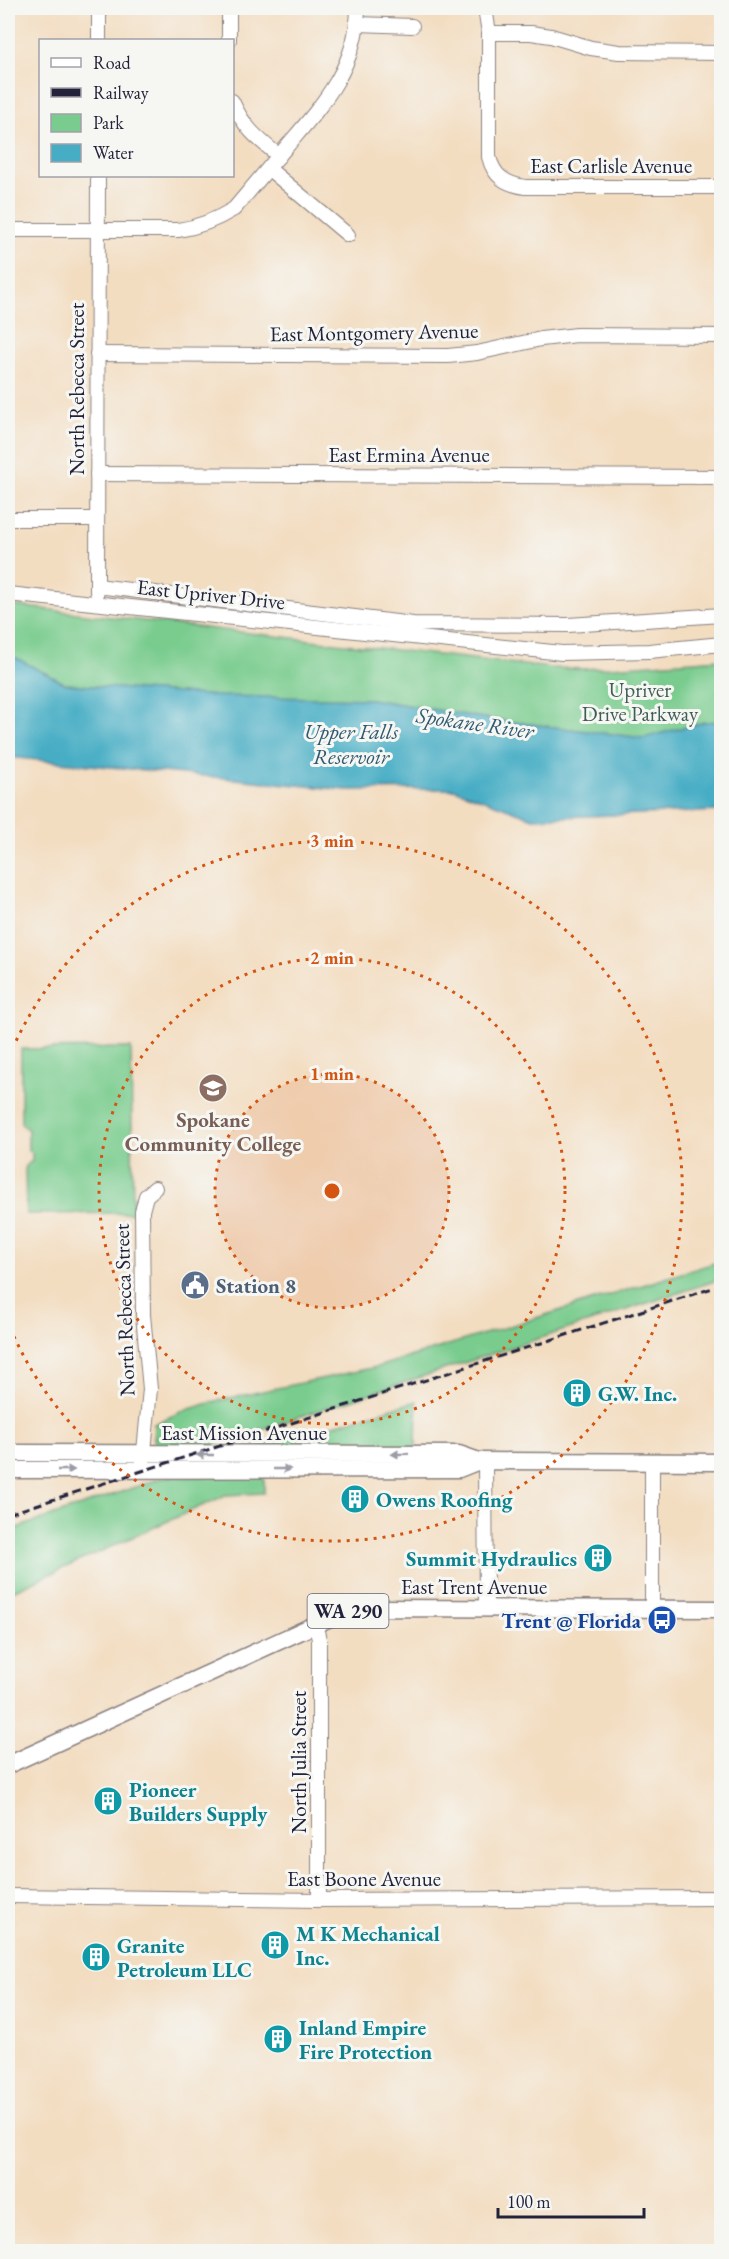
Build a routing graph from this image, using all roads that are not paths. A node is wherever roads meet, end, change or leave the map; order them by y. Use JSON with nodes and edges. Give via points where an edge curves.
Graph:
{"nodes":[{"id":1,"x":99,"y":8,"type":"edge"},
{"id":2,"x":230,"y":8,"type":"edge"},
{"id":3,"x":358,"y":8,"type":"edge"},
{"id":4,"x":485,"y":8,"type":"edge"},
{"id":5,"x":358,"y":24,"type":"junction"},
{"id":6,"x":412,"y":26,"type":"dead end"},
{"id":7,"x":489,"y":33,"type":"junction"},
{"id":8,"x":99,"y":39,"type":"edge"},
{"id":9,"x":230,"y":39,"type":"edge"},
{"id":10,"x":722,"y":53,"type":"edge"},
{"id":11,"x":234,"y":105,"type":"edge"},
{"id":12,"x":279,"y":156,"type":"junction"},
{"id":13,"x":269,"y":169,"type":"junction"},
{"id":14,"x":98,"y":177,"type":"edge"},
{"id":15,"x":722,"y":187,"type":"edge"},
{"id":16,"x":8,"y":230,"type":"edge"},
{"id":17,"x":98,"y":230,"type":"junction"},
{"id":18,"x":348,"y":235,"type":"dead end"},
{"id":19,"x":722,"y":336,"type":"edge"},
{"id":20,"x":97,"y":354,"type":"junction"},
{"id":21,"x":96,"y":474,"type":"junction"},
{"id":22,"x":722,"y":477,"type":"edge"},
{"id":23,"x":8,"y":519,"type":"edge"},
{"id":24,"x":97,"y":519,"type":"junction"},
{"id":25,"x":97,"y":585,"type":"junction"},
{"id":26,"x":8,"y":594,"type":"edge"},
{"id":27,"x":97,"y":603,"type":"junction"},
{"id":28,"x":722,"y":615,"type":"edge"},
{"id":29,"x":411,"y":630,"type":"junction"},
{"id":30,"x":722,"y":644,"type":"edge"},
{"id":31,"x":155,"y":1188,"type":"dead end"},
{"id":32,"x":8,"y":1453,"type":"edge"},
{"id":33,"x":482,"y":1461,"type":"junction"},
{"id":34,"x":143,"y":1462,"type":"junction"},
{"id":35,"x":652,"y":1462,"type":"junction"},
{"id":36,"x":722,"y":1462,"type":"edge"},
{"id":37,"x":8,"y":1470,"type":"edge"},
{"id":38,"x":486,"y":1609,"type":"junction"},
{"id":39,"x":652,"y":1609,"type":"junction"},
{"id":40,"x":722,"y":1609,"type":"edge"},
{"id":41,"x":315,"y":1624,"type":"junction"},
{"id":42,"x":8,"y":1765,"type":"edge"},
{"id":43,"x":8,"y":1896,"type":"edge"},
{"id":44,"x":722,"y":1898,"type":"edge"},
{"id":45,"x":319,"y":1900,"type":"junction"}],
"edges":[{"from":1,"to":8,"type":"street"},
{"from":2,"to":9,"type":"street"},
{"from":3,"to":5,"type":"street"},
{"from":4,"to":7,"type":"street"},
{"from":5,"to":6,"type":"street"},
{"from":5,"to":12,"type":"street","via":[[328,98]]},
{"from":7,"to":10,"type":"street","via":[[531,33],[619,52]]},
{"from":7,"to":15,"type":"street","name":"East Carlisle Avenue","via":[[489,158],[491,168],[501,180],[525,187]]},
{"from":11,"to":12,"type":"street","via":[[252,134]]},
{"from":12,"to":13,"type":"street"},
{"from":13,"to":17,"type":"street","via":[[234,209],[196,228]]},
{"from":13,"to":18,"type":"street"},
{"from":14,"to":17,"type":"street","name":"North Rebecca Street"},
{"from":16,"to":17,"type":"street"},
{"from":17,"to":20,"type":"street","name":"North Rebecca Street"},
{"from":19,"to":20,"type":"street","name":"East Montgomery Avenue","via":[[577,335],[448,356]]},
{"from":20,"to":21,"type":"street","name":"North Rebecca Street"},
{"from":21,"to":22,"type":"street","name":"East Ermina Avenue"},
{"from":21,"to":24,"type":"street","name":"North Rebecca Street"},
{"from":23,"to":24,"type":"street"},
{"from":24,"to":25,"type":"street","name":"North Rebecca Street"},
{"from":25,"to":27,"type":"street","name":"North Rebecca Street"},
{"from":25,"to":29,"type":"street","name":"East Upriver Drive"},
{"from":26,"to":27,"type":"street","name":"East Upriver Drive"},
{"from":27,"to":29,"type":"street","name":"East Upriver Drive"},
{"from":28,"to":29,"type":"street","name":"East Upriver Drive"},
{"from":29,"to":30,"type":"street","name":"East Upriver Drive","via":[[562,653]]},
{"from":31,"to":34,"type":"street","name":"North Rebecca Street","via":[[146,1196],[142,1211],[143,1315],[150,1389]]},
{"from":32,"to":34,"type":"main road","name":"East Mission Avenue"},
{"from":33,"to":34,"type":"main road","name":"East Mission Avenue","via":[[459,1454]]},
{"from":33,"to":35,"type":"main road","name":"East Mission Avenue"},
{"from":33,"to":38,"type":"street"},
{"from":37,"to":34,"type":"main road","name":"East Mission Avenue","one_way":true},
{"from":35,"to":36,"type":"main road","name":"East Mission Avenue"},
{"from":35,"to":39,"type":"street"},
{"from":38,"to":39,"type":"main road","name":"East Trent Avenue","number":"WA 290"},
{"from":38,"to":41,"type":"main road","name":"East Trent Avenue","number":"WA 290","via":[[358,1609]]},
{"from":39,"to":40,"type":"main road","name":"East Trent Avenue","number":"WA 290"},
{"from":41,"to":42,"type":"main road","name":"East Trent Avenue","number":"WA 290"},
{"from":41,"to":45,"type":"street","name":"North Julia Street","via":[[319,1639]]},
{"from":43,"to":45,"type":"street","name":"East Boone Avenue"},
{"from":44,"to":45,"type":"street","name":"East Boone Avenue"}]}
